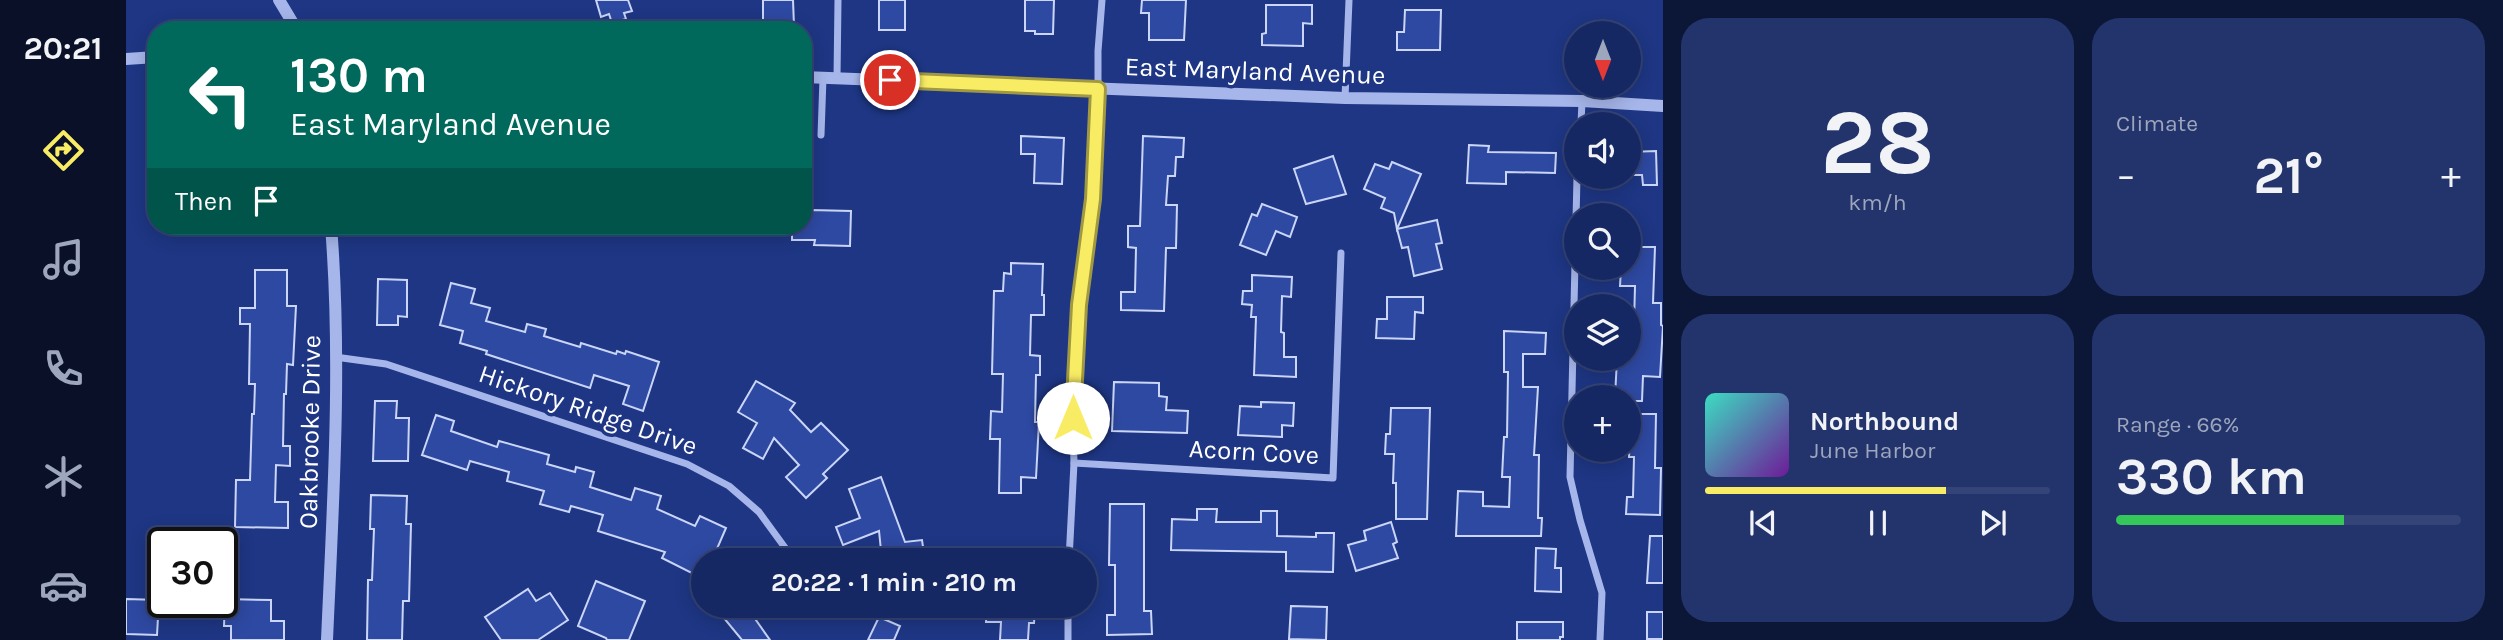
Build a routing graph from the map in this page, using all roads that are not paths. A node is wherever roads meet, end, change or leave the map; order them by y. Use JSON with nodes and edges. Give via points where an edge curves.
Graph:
{"nodes":[{"id":1,"x":279,"y":0,"type":"edge"},
{"id":2,"x":838,"y":0,"type":"edge"},
{"id":3,"x":1102,"y":0,"type":"edge"},
{"id":4,"x":1349,"y":0,"type":"edge"},
{"id":5,"x":292,"y":21,"type":"edge"},
{"id":6,"x":147,"y":58,"type":"edge"},
{"id":7,"x":126,"y":59,"type":"edge"},
{"id":8,"x":812,"y":77,"type":"edge"},
{"id":9,"x":823,"y":78,"type":"junction"},
{"id":10,"x":837,"y":78,"type":"junction"},
{"id":11,"x":1098,"y":89,"type":"junction"},
{"id":12,"x":1345,"y":98,"type":"junction"},
{"id":13,"x":1583,"y":101,"type":"junction"},
{"id":14,"x":1663,"y":106,"type":"edge"},
{"id":15,"x":1582,"y":112,"type":"edge"},
{"id":16,"x":821,"y":135,"type":"dead end"},
{"id":17,"x":1577,"y":189,"type":"edge"},
{"id":18,"x":332,"y":235,"type":"edge"},
{"id":19,"x":1341,"y":253,"type":"dead end"},
{"id":20,"x":335,"y":357,"type":"junction"},
{"id":21,"x":1074,"y":463,"type":"junction"},
{"id":22,"x":785,"y":548,"type":"edge"},
{"id":23,"x":1070,"y":548,"type":"edge"},
{"id":24,"x":1068,"y":618,"type":"edge"},
{"id":25,"x":327,"y":640,"type":"edge"},
{"id":26,"x":1068,"y":640,"type":"edge"},
{"id":27,"x":1600,"y":640,"type":"edge"}],
"edges":[{"from":1,"to":5,"type":"street"},
{"from":2,"to":10,"type":"street"},
{"from":3,"to":11,"type":"street"},
{"from":4,"to":12,"type":"street"},
{"from":6,"to":7,"type":"street"},
{"from":8,"to":9,"type":"street","name":"East Maryland Avenue"},
{"from":9,"to":10,"type":"street","name":"East Maryland Avenue"},
{"from":9,"to":16,"type":"street"},
{"from":10,"to":11,"type":"street","name":"East Maryland Avenue"},
{"from":11,"to":12,"type":"street","name":"East Maryland Avenue"},
{"from":11,"to":21,"type":"street","via":[[1093,199],[1075,346]]},
{"from":12,"to":13,"type":"street","name":"East Maryland Avenue"},
{"from":13,"to":14,"type":"street","name":"East Maryland Avenue"},
{"from":13,"to":15,"type":"street"},
{"from":17,"to":27,"type":"street","via":[[1570,477],[1602,593]]},
{"from":18,"to":20,"type":"street","name":"Oakbrooke Drive"},
{"from":19,"to":21,"type":"street","name":"Acorn Cove","via":[[1333,478]]},
{"from":20,"to":22,"type":"street","name":"Hickory Ridge Drive","via":[[386,364],[687,464],[729,486],[759,512]]},
{"from":20,"to":25,"type":"street","name":"Oakbrooke Drive"},
{"from":21,"to":23,"type":"street"},
{"from":24,"to":26,"type":"street"}]}
